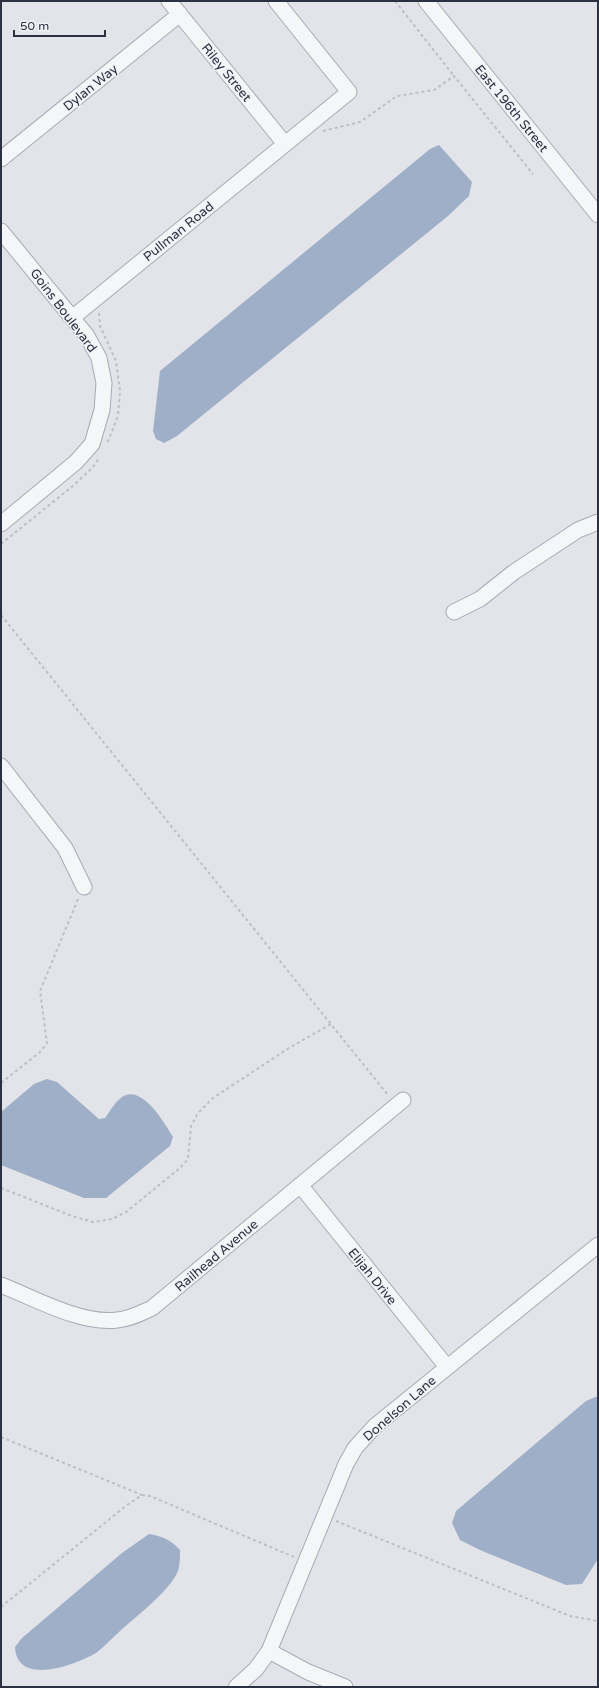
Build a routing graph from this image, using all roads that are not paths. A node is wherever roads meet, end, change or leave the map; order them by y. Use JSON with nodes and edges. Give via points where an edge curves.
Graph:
{"nodes":[{"id":1,"x":169,"y":1,"type":"edge"},
{"id":2,"x":276,"y":1,"type":"edge"},
{"id":3,"x":426,"y":1,"type":"edge"},
{"id":4,"x":180,"y":14,"type":"junction"},
{"id":5,"x":285,"y":144,"type":"junction"},
{"id":6,"x":1,"y":159,"type":"edge"},
{"id":7,"x":598,"y":215,"type":"edge"},
{"id":8,"x":1,"y":231,"type":"edge"},
{"id":9,"x":72,"y":318,"type":"junction"},
{"id":10,"x":2,"y":521,"type":"edge"},
{"id":11,"x":598,"y":522,"type":"edge"},
{"id":12,"x":454,"y":612,"type":"dead end"},
{"id":13,"x":1,"y":766,"type":"edge"},
{"id":14,"x":84,"y":887,"type":"road end"},
{"id":15,"x":400,"y":1103,"type":"road end"},
{"id":16,"x":300,"y":1185,"type":"junction"},
{"id":17,"x":598,"y":1245,"type":"edge"},
{"id":18,"x":1,"y":1285,"type":"edge"},
{"id":19,"x":447,"y":1368,"type":"junction"},
{"id":20,"x":269,"y":1651,"type":"junction"},
{"id":21,"x":236,"y":1687,"type":"edge"},
{"id":22,"x":345,"y":1687,"type":"edge"}],
"edges":[{"from":1,"to":4,"type":"street","name":"Riley Street"},
{"from":2,"to":5,"type":"street","name":"Pullman Road","via":[[349,92]]},
{"from":3,"to":7,"type":"street","name":"East 196th Street"},
{"from":4,"to":5,"type":"street","name":"Riley Street"},
{"from":4,"to":6,"type":"street","name":"Dylan Way"},
{"from":5,"to":9,"type":"street","name":"Pullman Road"},
{"from":8,"to":9,"type":"street","name":"Goins Boulevard"},
{"from":9,"to":10,"type":"street","name":"Goins Boulevard","via":[[96,351],[102,366],[102,410],[96,435],[92,444],[76,462]]},
{"from":11,"to":12,"type":"street","via":[[578,530],[514,572],[480,599]]},
{"from":13,"to":14,"type":"street","via":[[66,848]]},
{"from":15,"to":16,"type":"street","name":"Railhead Avenue"},
{"from":16,"to":18,"type":"street","name":"Railhead Avenue","via":[[152,1308],[130,1318],[105,1321],[89,1319]]},
{"from":16,"to":19,"type":"street","name":"Elijah Drive"},
{"from":17,"to":19,"type":"street","name":"Donelson Lane"},
{"from":19,"to":20,"type":"street","name":"Donelson Lane","via":[[362,1438],[348,1460]]},
{"from":20,"to":21,"type":"street","name":"Donelson Lane","via":[[256,1669]]},
{"from":20,"to":22,"type":"street","via":[[297,1667]]}]}
